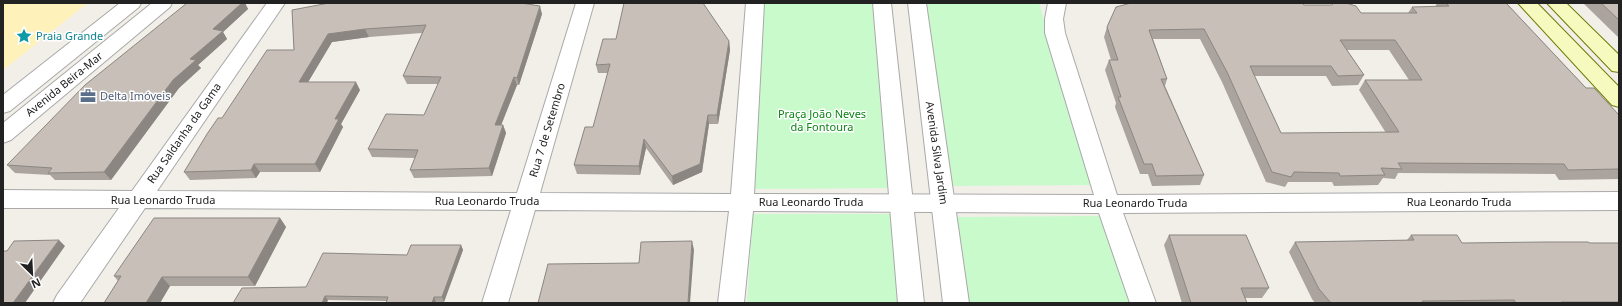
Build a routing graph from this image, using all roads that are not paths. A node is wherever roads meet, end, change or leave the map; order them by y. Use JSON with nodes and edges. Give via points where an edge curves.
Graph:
{"nodes":[{"id":1,"x":132,"y":3,"type":"edge"},
{"id":2,"x":163,"y":3,"type":"edge"},
{"id":3,"x":276,"y":3,"type":"edge"},
{"id":4,"x":585,"y":3,"type":"edge"},
{"id":5,"x":882,"y":3,"type":"edge"},
{"id":6,"x":917,"y":3,"type":"edge"},
{"id":7,"x":1057,"y":3,"type":"edge"},
{"id":8,"x":1527,"y":3,"type":"edge"},
{"id":9,"x":1556,"y":3,"type":"edge"},
{"id":10,"x":752,"y":6,"type":"edge"},
{"id":11,"x":1619,"y":66,"type":"edge"},
{"id":12,"x":1619,"y":100,"type":"edge"},
{"id":13,"x":3,"y":106,"type":"edge"},
{"id":14,"x":3,"y":134,"type":"edge"},
{"id":15,"x":3,"y":199,"type":"edge"},
{"id":16,"x":138,"y":200,"type":"junction"},
{"id":17,"x":526,"y":201,"type":"junction"},
{"id":18,"x":742,"y":202,"type":"junction"},
{"id":19,"x":944,"y":202,"type":"junction"},
{"id":20,"x":1619,"y":202,"type":"edge"},
{"id":21,"x":901,"y":203,"type":"junction"},
{"id":22,"x":1108,"y":204,"type":"junction"},
{"id":23,"x":66,"y":303,"type":"edge"},
{"id":24,"x":495,"y":303,"type":"edge"},
{"id":25,"x":732,"y":303,"type":"edge"},
{"id":26,"x":910,"y":303,"type":"edge"},
{"id":27,"x":956,"y":303,"type":"edge"},
{"id":28,"x":1143,"y":303,"type":"edge"}],
"edges":[{"from":1,"to":13,"type":"street","name":"Avenida Beira-Mar"},
{"from":2,"to":14,"type":"street","name":"Avenida Beira-Mar"},
{"from":3,"to":16,"type":"street","name":"Rua Saldanha da Gama"},
{"from":4,"to":17,"type":"street","name":"Rua 7 de Setembro"},
{"from":5,"to":21,"type":"street"},
{"from":6,"to":19,"type":"street","name":"Avenida Silva Jardim"},
{"from":7,"to":22,"type":"street","via":[[1055,33]]},
{"from":8,"to":12,"type":"main road"},
{"from":9,"to":11,"type":"main road"},
{"from":10,"to":18,"type":"street"},
{"from":15,"to":16,"type":"street","name":"Rua Leonardo Truda"},
{"from":16,"to":17,"type":"street","name":"Rua Leonardo Truda"},
{"from":16,"to":23,"type":"street","name":"Rua Saldanha da Gama"},
{"from":17,"to":18,"type":"street","name":"Rua Leonardo Truda"},
{"from":17,"to":24,"type":"street","name":"Rua 7 de Setembro"},
{"from":18,"to":21,"type":"street","name":"Rua Leonardo Truda"},
{"from":18,"to":25,"type":"street"},
{"from":19,"to":21,"type":"street","name":"Rua Leonardo Truda"},
{"from":19,"to":22,"type":"street","name":"Rua Leonardo Truda"},
{"from":19,"to":27,"type":"street","name":"Avenida Silva Jardim"},
{"from":20,"to":22,"type":"street","name":"Rua Leonardo Truda"},
{"from":21,"to":26,"type":"street"},
{"from":22,"to":28,"type":"street"}]}
